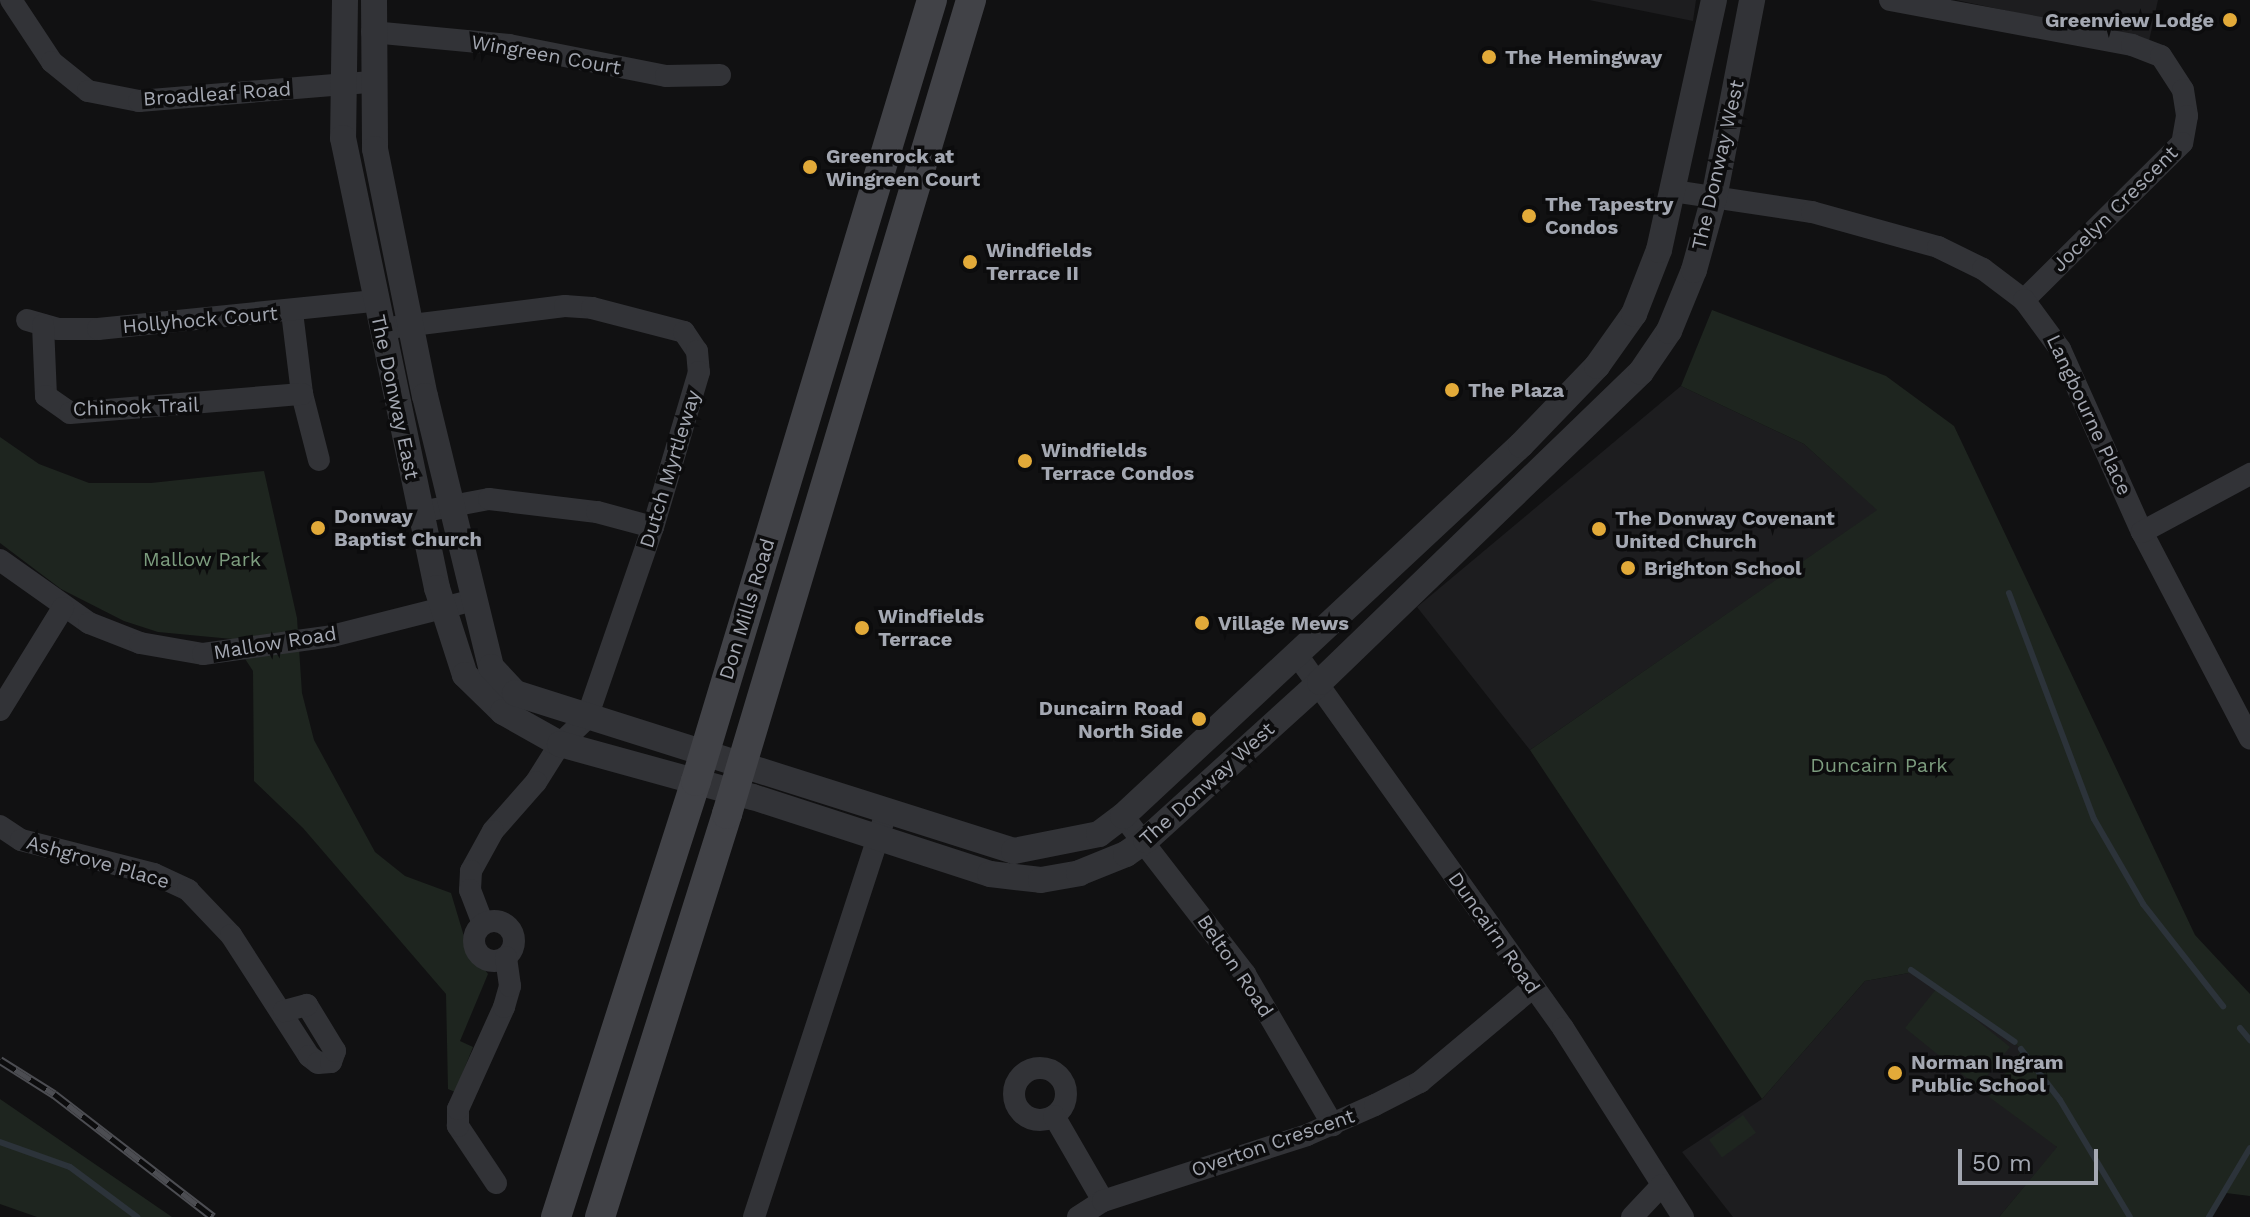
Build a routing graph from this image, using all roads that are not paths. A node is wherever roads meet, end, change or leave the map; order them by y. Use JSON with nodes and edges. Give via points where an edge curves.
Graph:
{"nodes":[{"id":1,"x":11,"y":0,"type":"edge"},
{"id":2,"x":345,"y":0,"type":"edge"},
{"id":3,"x":374,"y":0,"type":"edge"},
{"id":4,"x":932,"y":0,"type":"edge"},
{"id":5,"x":971,"y":0,"type":"edge"},
{"id":6,"x":1714,"y":0,"type":"edge"},
{"id":7,"x":1752,"y":0,"type":"edge"},
{"id":8,"x":1890,"y":0,"type":"edge"},
{"id":9,"x":372,"y":32,"type":"junction"},
{"id":10,"x":720,"y":75,"type":"dead end"},
{"id":11,"x":371,"y":82,"type":"junction"},
{"id":12,"x":340,"y":85,"type":"junction"},
{"id":13,"x":1673,"y":191,"type":"junction"},
{"id":14,"x":1714,"y":198,"type":"junction"},
{"id":15,"x":2024,"y":300,"type":"junction"},
{"id":16,"x":375,"y":301,"type":"junction"},
{"id":17,"x":292,"y":312,"type":"junction"},
{"id":18,"x":35,"y":322,"type":"joint"},
{"id":19,"x":411,"y":325,"type":"junction"},
{"id":20,"x":380,"y":330,"type":"junction"},
{"id":21,"x":1585,"y":378,"type":"junction"},
{"id":22,"x":302,"y":394,"type":"junction"},
{"id":23,"x":1611,"y":402,"type":"junction"},
{"id":24,"x":319,"y":460,"type":"dead end"},
{"id":25,"x":2250,"y":474,"type":"edge"},
{"id":26,"x":451,"y":505,"type":"junction"},
{"id":27,"x":420,"y":512,"type":"junction"},
{"id":28,"x":653,"y":527,"type":"junction"},
{"id":29,"x":2142,"y":532,"type":"junction"},
{"id":30,"x":0,"y":560,"type":"edge"},
{"id":31,"x":474,"y":600,"type":"junction"},
{"id":32,"x":441,"y":607,"type":"junction"},
{"id":33,"x":63,"y":608,"type":"junction"},
{"id":34,"x":1297,"y":655,"type":"junction"},
{"id":35,"x":1320,"y":682,"type":"junction"},
{"id":36,"x":0,"y":710,"type":"edge"},
{"id":37,"x":587,"y":718,"type":"junction"},
{"id":38,"x":2249,"y":734,"type":"edge"},
{"id":39,"x":560,"y":744,"type":"junction"},
{"id":40,"x":704,"y":750,"type":"junction"},
{"id":41,"x":742,"y":762,"type":"junction"},
{"id":42,"x":696,"y":781,"type":"junction"},
{"id":43,"x":734,"y":792,"type":"junction"},
{"id":44,"x":1123,"y":816,"type":"junction"},
{"id":45,"x":882,"y":825,"type":"junction"},
{"id":46,"x":0,"y":826,"type":"edge"},
{"id":47,"x":1146,"y":840,"type":"junction"},
{"id":48,"x":1531,"y":989,"type":"junction"},
{"id":49,"x":284,"y":1011,"type":"dead end"},
{"id":50,"x":1054,"y":1116,"type":"dead end"},
{"id":51,"x":1333,"y":1125,"type":"junction"},
{"id":52,"x":496,"y":1183,"type":"dead end"},
{"id":53,"x":1662,"y":1185,"type":"junction"},
{"id":54,"x":1103,"y":1201,"type":"junction"},
{"id":55,"x":556,"y":1217,"type":"edge"},
{"id":56,"x":600,"y":1217,"type":"edge"},
{"id":57,"x":754,"y":1217,"type":"edge"},
{"id":58,"x":1078,"y":1217,"type":"edge"},
{"id":59,"x":1632,"y":1217,"type":"edge"},
{"id":60,"x":1683,"y":1217,"type":"edge"}],
"edges":[{"from":1,"to":12,"type":"street","name":"Broadleaf Road","via":[[52,62],[88,91],[139,101]]},
{"from":2,"to":12,"type":"street","name":"The Donway East"},
{"from":3,"to":9,"type":"street","name":"The Donway East"},
{"from":4,"to":40,"type":"main road","name":"Don Mills Road"},
{"from":5,"to":41,"type":"main road","name":"Don Mills Road"},
{"from":6,"to":13,"type":"street","name":"The Donway West"},
{"from":7,"to":14,"type":"street","name":"The Donway West"},
{"from":8,"to":15,"type":"street","name":"Jocelyn Crescent","via":[[2132,45],[2161,56],[2183,90],[2187,116],[2182,143]]},
{"from":9,"to":10,"type":"street","name":"Wingreen Court","via":[[509,45],[666,76]]},
{"from":9,"to":11,"type":"street","name":"The Donway East"},
{"from":11,"to":12,"type":"street","name":"Broadleaf Road"},
{"from":11,"to":19,"type":"street","name":"The Donway East","via":[[375,149]]},
{"from":12,"to":16,"type":"street","name":"The Donway East","via":[[343,138]]},
{"from":13,"to":14,"type":"street","name":"Langbourne Place"},
{"from":13,"to":21,"type":"street","name":"The Donway West","via":[[1642,297]]},
{"from":14,"to":15,"type":"street","name":"Langbourne Place","via":[[1812,212],[1938,247],[1983,269]]},
{"from":14,"to":23,"type":"street","name":"The Donway West","via":[[1669,331]]},
{"from":15,"to":29,"type":"street","name":"Langbourne Place","via":[[2060,349]]},
{"from":16,"to":17,"type":"street","name":"Hollyhock Court"},
{"from":16,"to":20,"type":"street","name":"The Donway East"},
{"from":17,"to":18,"type":"street","name":"Hollyhock Court","via":[[98,329]]},
{"from":17,"to":22,"type":"street"},
{"from":18,"to":22,"type":"street","name":"Chinook Trail","via":[[46,396],[70,413]]},
{"from":19,"to":20,"type":"street","name":"Dutch Myrtleway"},
{"from":19,"to":26,"type":"street","name":"The Donway East"},
{"from":19,"to":28,"type":"street","name":"Dutch Myrtleway","via":[[565,306],[684,332],[697,351],[699,372]]},
{"from":20,"to":27,"type":"street","name":"The Donway East"},
{"from":21,"to":23,"type":"street"},
{"from":21,"to":34,"type":"street","name":"The Donway West"},
{"from":22,"to":24,"type":"street"},
{"from":23,"to":35,"type":"street","name":"The Donway West"},
{"from":25,"to":29,"type":"street"},
{"from":26,"to":27,"type":"street"},
{"from":26,"to":28,"type":"street","via":[[489,499],[550,505]]},
{"from":26,"to":31,"type":"street","name":"The Donway East"},
{"from":27,"to":32,"type":"street","name":"The Donway East"},
{"from":28,"to":37,"type":"street","name":"Dutch Myrtleway"},
{"from":29,"to":38,"type":"street","name":"Langbourne Place"},
{"from":30,"to":33,"type":"street","name":"Mallow Road"},
{"from":31,"to":32,"type":"street","name":"Mallow Road"},
{"from":31,"to":37,"type":"street","name":"The Donway East","via":[[491,667],[515,693]]},
{"from":32,"to":33,"type":"street","name":"Mallow Road","via":[[285,645],[203,654],[140,643]]},
{"from":32,"to":39,"type":"street","name":"The Donway East","via":[[465,675],[503,712]]},
{"from":33,"to":36,"type":"street"},
{"from":34,"to":35,"type":"street","name":"Duncairn Road"},
{"from":34,"to":44,"type":"street","name":"The Donway West"},
{"from":35,"to":47,"type":"street","name":"The Donway West"},
{"from":35,"to":48,"type":"street","name":"Duncairn Road"},
{"from":37,"to":39,"type":"street"},
{"from":37,"to":40,"type":"street","name":"The Donway East"},
{"from":39,"to":42,"type":"street","name":"The Donway East"},
{"from":39,"to":52,"type":"street","via":[[536,782],[479,850],[470,890],[483,924],[475,935],[478,952],[488,960],[506,957],[510,986],[458,1109],[458,1126]]},
{"from":40,"to":41,"type":"street","name":"The Donway West"},
{"from":40,"to":42,"type":"main road","name":"Don Mills Road"},
{"from":41,"to":43,"type":"main road","name":"Don Mills Road"},
{"from":41,"to":45,"type":"street","name":"The Donway West"},
{"from":42,"to":43,"type":"street","name":"The Donway West"},
{"from":42,"to":55,"type":"main road","name":"Don Mills Road"},
{"from":43,"to":45,"type":"street","name":"The Donway West"},
{"from":43,"to":56,"type":"main road","name":"Don Mills Road"},
{"from":44,"to":45,"type":"street","name":"The Donway West","via":[[1099,834],[1014,851]]},
{"from":44,"to":47,"type":"street","name":"Belton Road"},
{"from":45,"to":47,"type":"street","name":"The Donway West","via":[[990,874],[1041,880],[1079,873]]},
{"from":45,"to":57,"type":"street"},
{"from":46,"to":49,"type":"street","name":"Ashgrove Place","via":[[21,840],[154,874],[188,890],[217,918]]},
{"from":47,"to":51,"type":"street","name":"Belton Road","via":[[1245,974]]},
{"from":48,"to":51,"type":"street","name":"Overton Crescent","via":[[1420,1082]]},
{"from":48,"to":53,"type":"street","name":"Duncairn Road","via":[[1563,1028]]},
{"from":50,"to":54,"type":"street"},
{"from":51,"to":54,"type":"street","name":"Overton Crescent"},
{"from":53,"to":59,"type":"street"},
{"from":53,"to":60,"type":"street","name":"Duncairn Road"},
{"from":54,"to":58,"type":"street","name":"Overton Crescent"}]}
